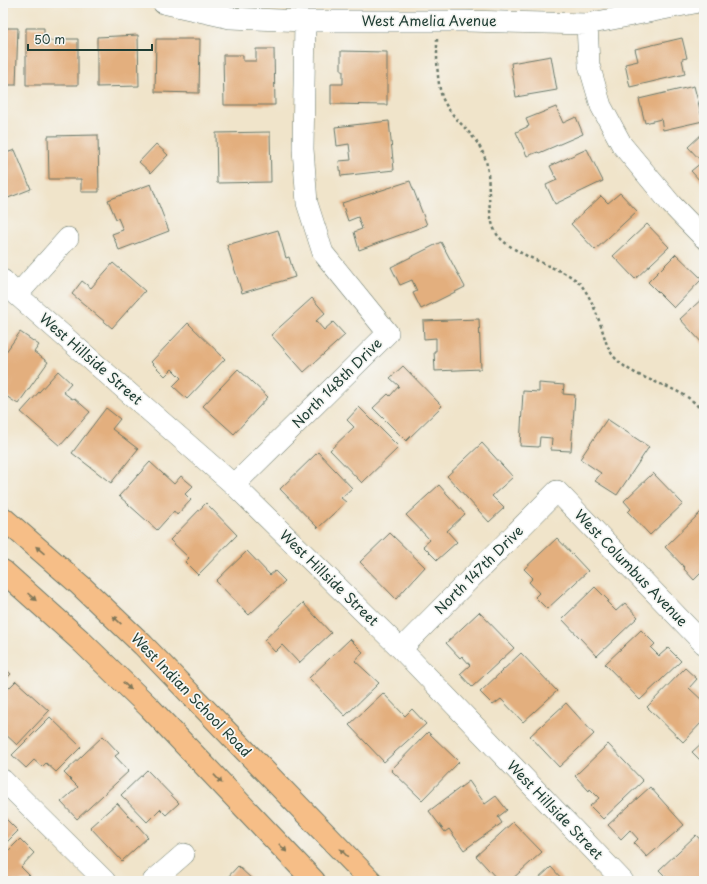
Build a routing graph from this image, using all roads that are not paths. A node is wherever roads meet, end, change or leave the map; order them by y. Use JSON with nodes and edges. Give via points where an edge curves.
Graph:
{"nodes":[{"id":1,"x":163,"y":3,"type":"edge"},
{"id":2,"x":694,"y":3,"type":"edge"},
{"id":3,"x":436,"y":12,"type":"edge"},
{"id":4,"x":466,"y":12,"type":"edge"},
{"id":5,"x":305,"y":20,"type":"junction"},
{"id":6,"x":587,"y":24,"type":"junction"},
{"id":7,"x":68,"y":238,"type":"dead end"},
{"id":8,"x":704,"y":238,"type":"edge"},
{"id":9,"x":3,"y":280,"type":"edge"},
{"id":10,"x":17,"y":295,"type":"junction"},
{"id":11,"x":234,"y":485,"type":"junction"},
{"id":12,"x":557,"y":491,"type":"joint"},
{"id":13,"x":3,"y":518,"type":"edge"},
{"id":14,"x":3,"y":571,"type":"edge"},
{"id":15,"x":704,"y":644,"type":"edge"},
{"id":16,"x":401,"y":649,"type":"junction"},
{"id":17,"x":3,"y":780,"type":"edge"},
{"id":18,"x":184,"y":854,"type":"dead end"},
{"id":19,"x":105,"y":881,"type":"edge"},
{"id":20,"x":153,"y":881,"type":"edge"},
{"id":21,"x":314,"y":881,"type":"edge"},
{"id":22,"x":371,"y":881,"type":"edge"},
{"id":23,"x":623,"y":881,"type":"edge"}],
"edges":[{"from":1,"to":5,"type":"street","name":"West Amelia Avenue","via":[[230,18]]},
{"from":2,"to":6,"type":"street","name":"West Amelia Avenue"},
{"from":3,"to":4,"type":"street","name":"West Amelia Avenue"},
{"from":3,"to":5,"type":"street","name":"West Amelia Avenue"},
{"from":4,"to":6,"type":"street","name":"West Amelia Avenue"},
{"from":5,"to":11,"type":"street","name":"North 148th Drive","via":[[303,149],[307,203],[323,254],[388,333]]},
{"from":6,"to":8,"type":"street","via":[[589,65],[601,106],[622,145],[671,204]]},
{"from":7,"to":10,"type":"street"},
{"from":9,"to":10,"type":"street","name":"West Hillside Street"},
{"from":10,"to":11,"type":"street","name":"West Hillside Street"},
{"from":11,"to":16,"type":"street","name":"West Hillside Street"},
{"from":12,"to":15,"type":"street","name":"West Columbus Avenue"},
{"from":12,"to":16,"type":"street","name":"North 147th Drive"},
{"from":22,"to":13,"type":"main road","name":"West Indian School Road","one_way":true,"via":[[143,645],[80,585]]},
{"from":14,"to":21,"type":"main road","one_way":true,"via":[[80,640],[150,708]]},
{"from":16,"to":23,"type":"street","name":"West Hillside Street"},
{"from":17,"to":19,"type":"street"},
{"from":18,"to":20,"type":"street"}]}
